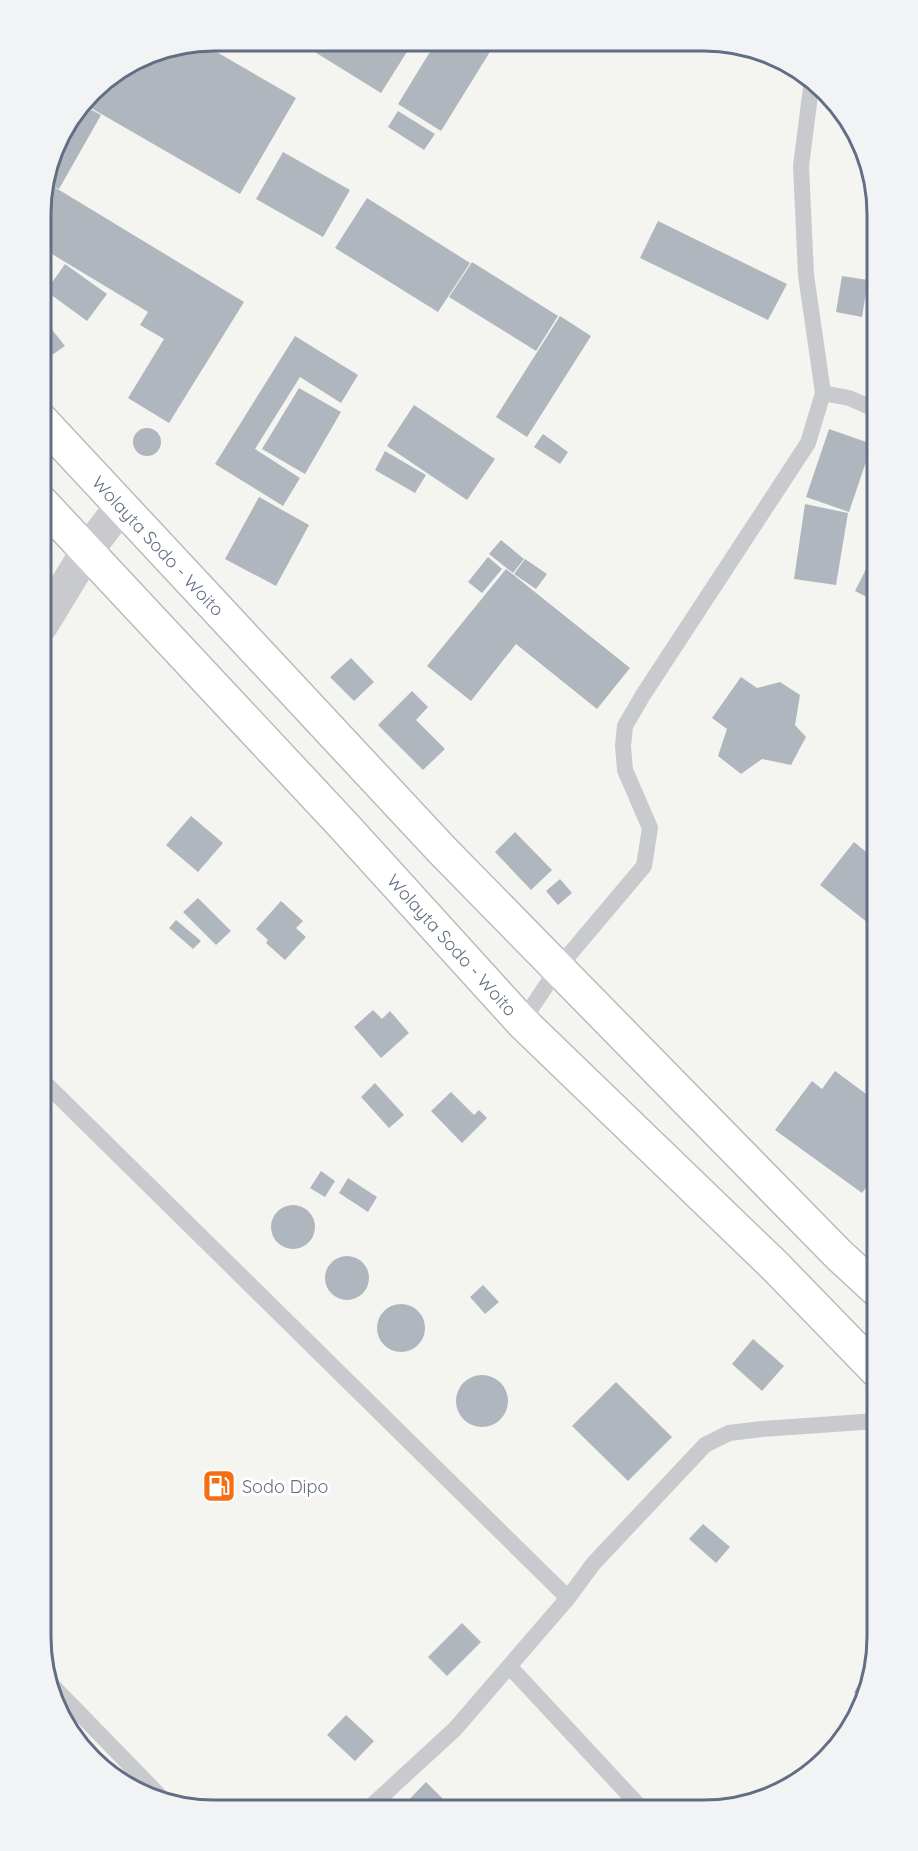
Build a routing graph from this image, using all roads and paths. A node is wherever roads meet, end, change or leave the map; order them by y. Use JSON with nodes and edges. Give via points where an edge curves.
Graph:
{"nodes":[{"id":1,"x":811,"y":91,"type":"edge"},
{"id":2,"x":823,"y":393,"type":"junction"},
{"id":3,"x":867,"y":405,"type":"edge"},
{"id":4,"x":51,"y":431,"type":"edge"},
{"id":5,"x":121,"y":506,"type":"junction"},
{"id":6,"x":51,"y":513,"type":"edge"},
{"id":7,"x":87,"y":551,"type":"junction"},
{"id":8,"x":51,"y":611,"type":"edge"},
{"id":9,"x":558,"y":968,"type":"junction"},
{"id":10,"x":522,"y":1022,"type":"junction"},
{"id":11,"x":51,"y":1089,"type":"edge"},
{"id":12,"x":867,"y":1281,"type":"edge"},
{"id":13,"x":867,"y":1361,"type":"edge"},
{"id":14,"x":867,"y":1422,"type":"edge"},
{"id":15,"x":567,"y":1598,"type":"junction"},
{"id":16,"x":509,"y":1666,"type":"junction"},
{"id":17,"x":63,"y":1696,"type":"edge"},
{"id":18,"x":152,"y":1788,"type":"edge"},
{"id":19,"x":378,"y":1800,"type":"edge"},
{"id":20,"x":634,"y":1800,"type":"edge"}],
"edges":[{"from":1,"to":2,"type":"lane","via":[[801,166],[806,275]]},
{"from":2,"to":3,"type":"lane"},
{"from":2,"to":9,"type":"lane","via":[[808,442],[625,726],[625,770],[651,828],[644,866]]},
{"from":4,"to":5,"type":"highway","name":"Wolayta Sodo - Woito"},
{"from":5,"to":7,"type":"street"},
{"from":5,"to":9,"type":"highway","name":"Wolayta Sodo - Woito","via":[[442,850]]},
{"from":6,"to":7,"type":"highway","name":"Wolayta Sodo - Woito"},
{"from":7,"to":8,"type":"street"},
{"from":7,"to":10,"type":"highway","name":"Wolayta Sodo - Woito"},
{"from":9,"to":10,"type":"lane"},
{"from":9,"to":12,"type":"highway","name":"Wolayta Sodo - Woito"},
{"from":10,"to":13,"type":"highway","name":"Wolayta Sodo - Woito","via":[[775,1266]]},
{"from":11,"to":15,"type":"lane"},
{"from":14,"to":15,"type":"lane","via":[[729,1433],[705,1445],[593,1564]]},
{"from":15,"to":16,"type":"lane"},
{"from":16,"to":19,"type":"lane","via":[[455,1729]]},
{"from":16,"to":20,"type":"lane"},
{"from":17,"to":18,"type":"lane"}]}
